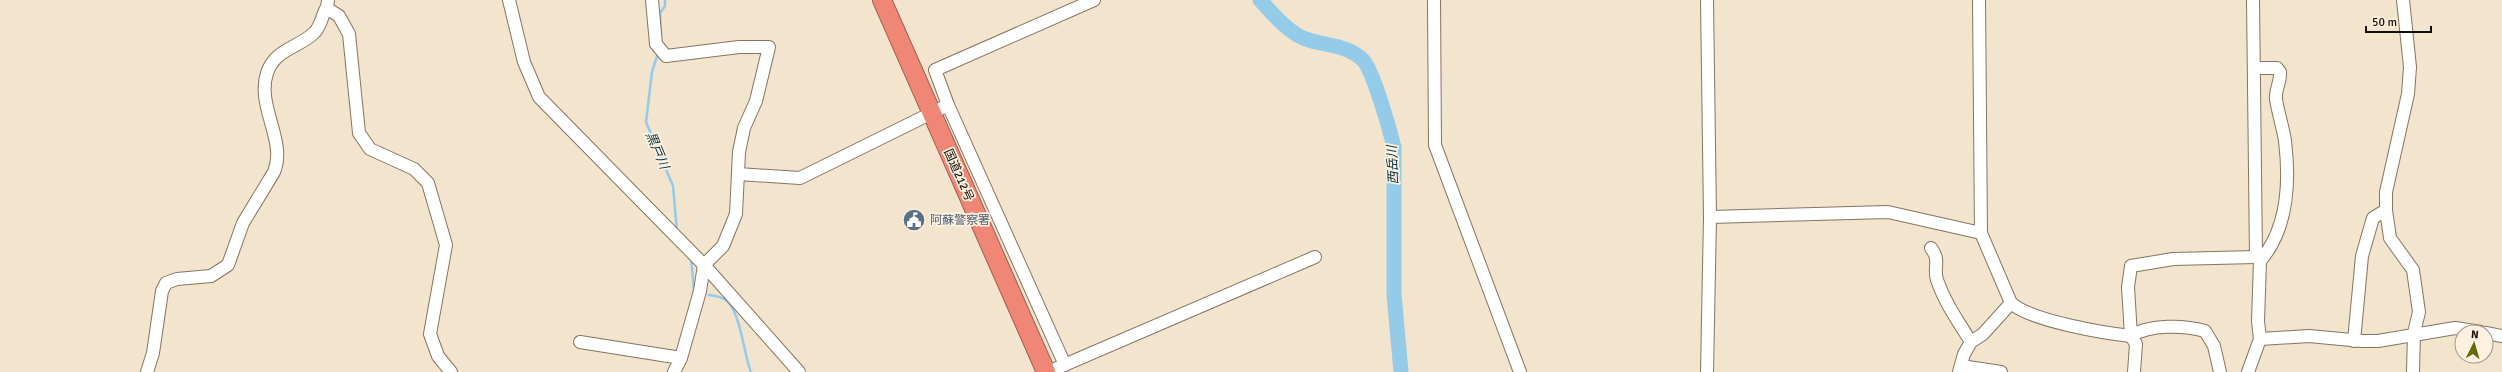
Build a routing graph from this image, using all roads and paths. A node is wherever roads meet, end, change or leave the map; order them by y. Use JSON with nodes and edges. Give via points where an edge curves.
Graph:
{"nodes":[{"id":1,"x":509,"y":0,"type":"edge"},
{"id":2,"x":652,"y":0,"type":"edge"},
{"id":3,"x":882,"y":0,"type":"edge"},
{"id":4,"x":1094,"y":0,"type":"edge"},
{"id":5,"x":1434,"y":0,"type":"edge"},
{"id":6,"x":1707,"y":0,"type":"edge"},
{"id":7,"x":1979,"y":0,"type":"edge"},
{"id":8,"x":2253,"y":0,"type":"edge"},
{"id":9,"x":2402,"y":0,"type":"edge"},
{"id":10,"x":328,"y":4,"type":"edge"},
{"id":11,"x":2254,"y":68,"type":"junction"},
{"id":12,"x":948,"y":105,"type":"junction"},
{"id":13,"x":931,"y":112,"type":"junction"},
{"id":14,"x":738,"y":174,"type":"junction"},
{"id":15,"x":2386,"y":210,"type":"junction"},
{"id":16,"x":1710,"y":217,"type":"junction"},
{"id":17,"x":1981,"y":233,"type":"junction"},
{"id":18,"x":1932,"y":248,"type":"dead end"},
{"id":19,"x":1315,"y":257,"type":"dead end"},
{"id":20,"x":2258,"y":259,"type":"junction"},
{"id":21,"x":704,"y":265,"type":"junction"},
{"id":22,"x":2011,"y":303,"type":"junction"},
{"id":23,"x":2454,"y":328,"type":"edge"},
{"id":24,"x":2414,"y":333,"type":"junction"},
{"id":25,"x":2132,"y":336,"type":"junction"},
{"id":26,"x":2260,"y":339,"type":"junction"},
{"id":27,"x":2354,"y":341,"type":"junction"},
{"id":28,"x":580,"y":342,"type":"dead end"},
{"id":29,"x":1971,"y":342,"type":"junction"},
{"id":30,"x":681,"y":358,"type":"junction"},
{"id":31,"x":1065,"y":365,"type":"junction"},
{"id":32,"x":1960,"y":369,"type":"edge"},
{"id":33,"x":796,"y":371,"type":"edge"},
{"id":34,"x":147,"y":372,"type":"edge"},
{"id":35,"x":451,"y":372,"type":"edge"},
{"id":36,"x":674,"y":372,"type":"edge"},
{"id":37,"x":1047,"y":372,"type":"edge"},
{"id":38,"x":1520,"y":372,"type":"edge"},
{"id":39,"x":1707,"y":372,"type":"edge"},
{"id":40,"x":2001,"y":372,"type":"edge"},
{"id":41,"x":2134,"y":372,"type":"edge"},
{"id":42,"x":2220,"y":372,"type":"edge"},
{"id":43,"x":2248,"y":372,"type":"edge"},
{"id":44,"x":2413,"y":372,"type":"edge"}],
"edges":[{"from":1,"to":21,"type":"street","via":[[524,62],[539,97]]},
{"from":2,"to":14,"type":"street","via":[[656,44],[666,56],[739,47],[769,47],[756,101],[744,128]]},
{"from":3,"to":13,"type":"highway","name":"国道212号"},
{"from":4,"to":12,"type":"street","via":[[935,70]]},
{"from":5,"to":38,"type":"street","via":[[1435,146]]},
{"from":6,"to":16,"type":"street"},
{"from":7,"to":17,"type":"street"},
{"from":8,"to":11,"type":"street"},
{"from":9,"to":15,"type":"street","via":[[2410,66],[2408,94],[2386,192]]},
{"from":10,"to":34,"type":"street","via":[[314,33],[275,58],[265,81],[265,97],[278,164],[242,223],[228,265],[212,276],[177,279],[166,283],[162,291],[153,353]]},
{"from":10,"to":35,"type":"street","via":[[349,34],[360,133],[370,149],[414,169],[428,183],[446,245],[430,334],[438,356]]},
{"from":11,"to":20,"type":"street"},
{"from":11,"to":20,"type":"street","via":[[2277,68],[2280,72],[2276,100],[2285,140],[2287,164],[2282,220],[2266,254]]},
{"from":12,"to":13,"type":"street"},
{"from":12,"to":31,"type":"street"},
{"from":13,"to":14,"type":"street","via":[[800,178]]},
{"from":13,"to":37,"type":"highway","name":"国道212号"},
{"from":14,"to":21,"type":"street","via":[[736,214],[730,233],[723,246]]},
{"from":15,"to":24,"type":"street","via":[[2390,238],[2413,270],[2419,312]]},
{"from":15,"to":27,"type":"street","via":[[2373,218],[2362,256]]},
{"from":16,"to":17,"type":"street","via":[[1888,212]]},
{"from":16,"to":39,"type":"street"},
{"from":17,"to":22,"type":"street"},
{"from":18,"to":29,"type":"street","via":[[1937,256],[1936,277],[1945,302]]},
{"from":19,"to":31,"type":"street"},
{"from":20,"to":25,"type":"street","via":[[2173,260],[2131,266],[2128,286]]},
{"from":20,"to":26,"type":"street"},
{"from":21,"to":30,"type":"street","via":[[700,291]]},
{"from":21,"to":33,"type":"street"},
{"from":22,"to":25,"type":"street","via":[[2018,309],[2053,320],[2105,333]]},
{"from":22,"to":29,"type":"street"},
{"from":23,"to":24,"type":"street"},
{"from":24,"to":27,"type":"street","via":[[2378,341]]},
{"from":24,"to":44,"type":"street"},
{"from":25,"to":41,"type":"street","via":[[2136,344]]},
{"from":25,"to":42,"type":"street","via":[[2139,331],[2169,327],[2205,331],[2214,346]]},
{"from":26,"to":27,"type":"street","via":[[2309,336]]},
{"from":26,"to":43,"type":"street"},
{"from":28,"to":30,"type":"street"},
{"from":29,"to":32,"type":"street"},
{"from":30,"to":36,"type":"street"},
{"from":31,"to":37,"type":"street"},
{"from":32,"to":40,"type":"street"}]}
